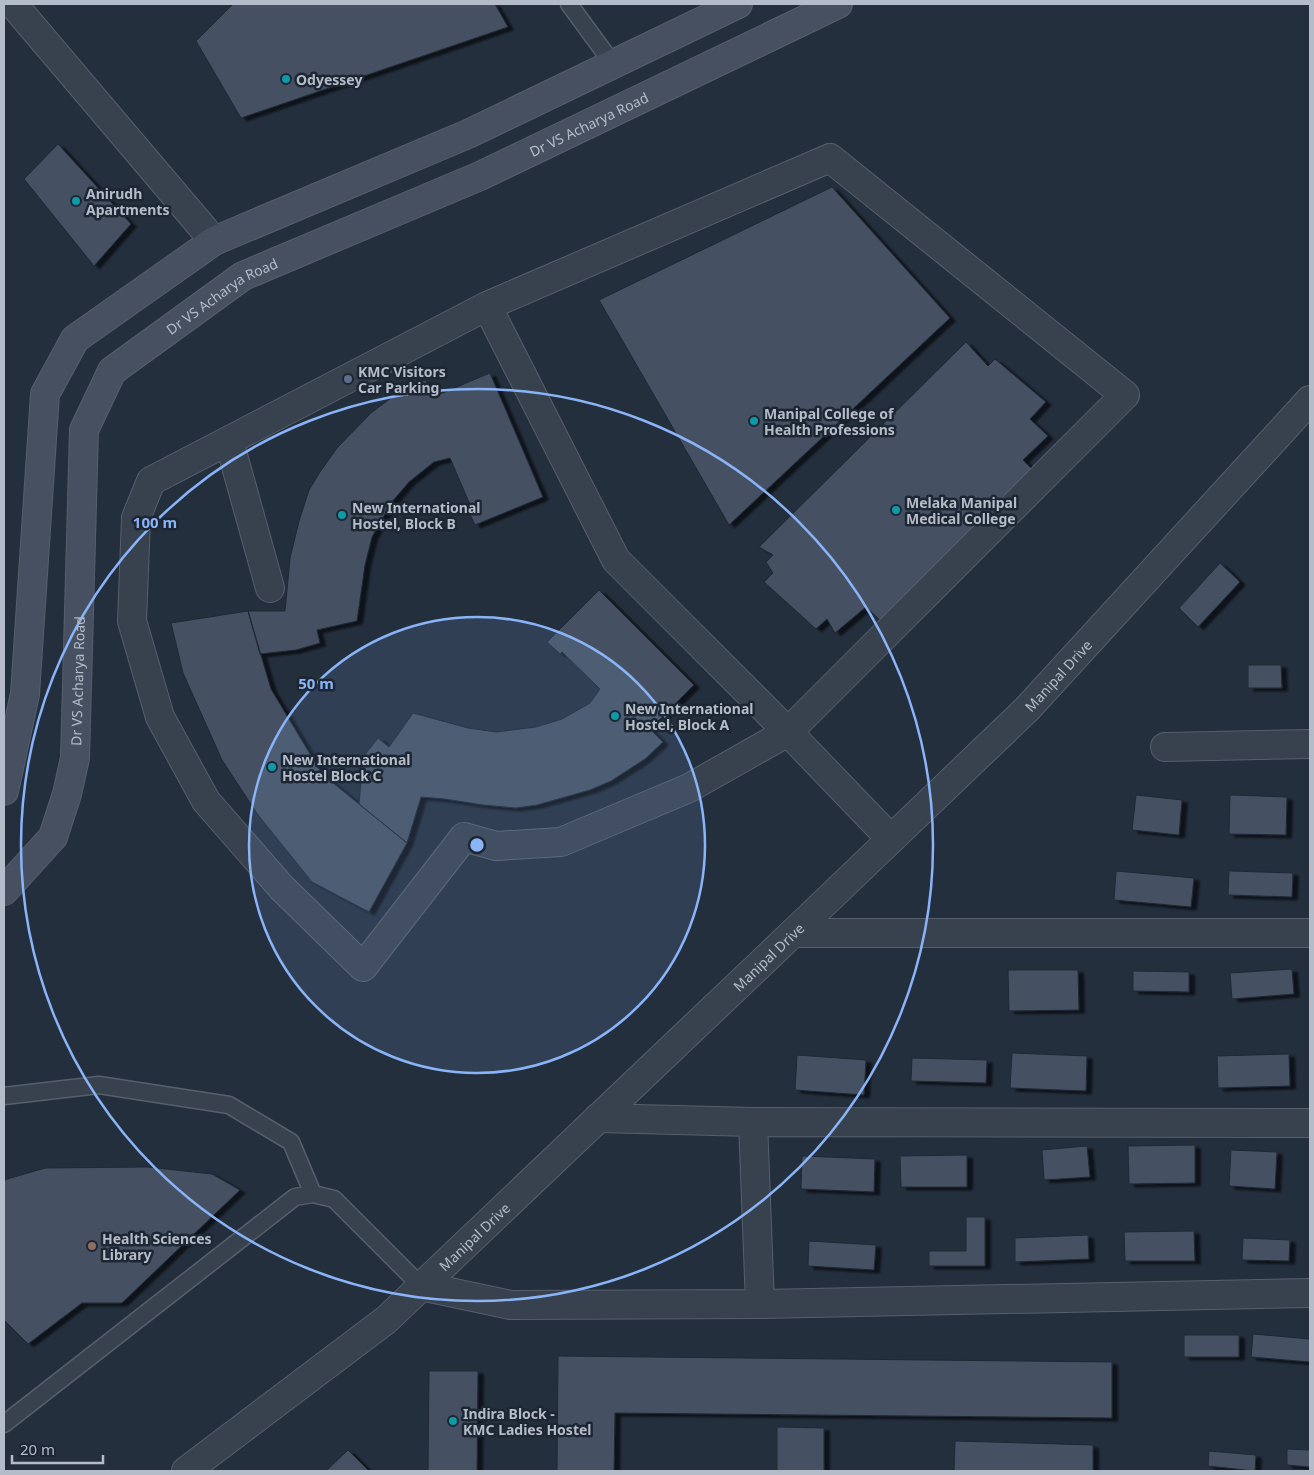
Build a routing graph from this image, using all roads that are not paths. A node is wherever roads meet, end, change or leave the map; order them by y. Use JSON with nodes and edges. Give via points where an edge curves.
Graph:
{"nodes":[{"id":1,"x":13,"y":4,"type":"edge"},
{"id":2,"x":569,"y":4,"type":"edge"},
{"id":3,"x":738,"y":4,"type":"edge"},
{"id":4,"x":838,"y":4,"type":"edge"},
{"id":5,"x":613,"y":64,"type":"junction"},
{"id":6,"x":468,"y":134,"type":"junction"},
{"id":7,"x":480,"y":176,"type":"junction"},
{"id":8,"x":214,"y":241,"type":"junction"},
{"id":9,"x":487,"y":306,"type":"junction"},
{"id":10,"x":1310,"y":400,"type":"edge"},
{"id":11,"x":228,"y":441,"type":"junction"},
{"id":12,"x":270,"y":588,"type":"dead end"},
{"id":13,"x":788,"y":732,"type":"junction"},
{"id":14,"x":1310,"y":744,"type":"edge"},
{"id":15,"x":1165,"y":747,"type":"dead end"},
{"id":16,"x":4,"y":791,"type":"edge"},
{"id":17,"x":891,"y":839,"type":"junction"},
{"id":18,"x":4,"y":891,"type":"edge"},
{"id":19,"x":793,"y":933,"type":"junction"},
{"id":20,"x":1310,"y":933,"type":"edge"},
{"id":21,"x":4,"y":1096,"type":"edge"},
{"id":22,"x":598,"y":1118,"type":"junction"},
{"id":23,"x":754,"y":1122,"type":"junction"},
{"id":24,"x":1310,"y":1122,"type":"edge"},
{"id":25,"x":312,"y":1194,"type":"junction"},
{"id":26,"x":421,"y":1286,"type":"junction"},
{"id":27,"x":1310,"y":1293,"type":"edge"},
{"id":28,"x":760,"y":1304,"type":"junction"},
{"id":29,"x":4,"y":1424,"type":"edge"},
{"id":30,"x":186,"y":1471,"type":"edge"}],
"edges":[{"from":1,"to":8,"type":"street"},
{"from":2,"to":5,"type":"lane"},
{"from":3,"to":5,"type":"main road"},
{"from":4,"to":7,"type":"main road","name":"Dr VS Acharya Road"},
{"from":5,"to":6,"type":"main road"},
{"from":6,"to":7,"type":"main road"},
{"from":6,"to":8,"type":"main road"},
{"from":7,"to":18,"type":"main road","name":"Dr VS Acharya Road","via":[[243,276],[112,371],[84,430],[75,758],[68,794],[53,837]]},
{"from":8,"to":16,"type":"main road","via":[[75,339],[44,394],[25,694]]},
{"from":9,"to":11,"type":"street"},
{"from":9,"to":13,"type":"street","via":[[616,560]]},
{"from":9,"to":13,"type":"street","via":[[830,158],[1125,395]]},
{"from":10,"to":17,"type":"street","name":"Manipal Drive","via":[[1027,709]]},
{"from":11,"to":12,"type":"street"},
{"from":11,"to":13,"type":"street","via":[[151,481],[136,518],[132,621],[160,717],[206,801],[282,888],[362,967],[464,837],[496,846],[561,842],[689,788]]},
{"from":13,"to":17,"type":"street"},
{"from":14,"to":15,"type":"street"},
{"from":17,"to":19,"type":"street","name":"Manipal Drive"},
{"from":19,"to":20,"type":"street"},
{"from":19,"to":22,"type":"street","name":"Manipal Drive"},
{"from":21,"to":25,"type":"lane","via":[[99,1085],[229,1105],[291,1142]]},
{"from":22,"to":23,"type":"street"},
{"from":22,"to":26,"type":"street","name":"Manipal Drive"},
{"from":23,"to":24,"type":"street"},
{"from":23,"to":28,"type":"street"},
{"from":25,"to":26,"type":"lane","via":[[334,1199]]},
{"from":25,"to":29,"type":"lane","via":[[294,1198]]},
{"from":26,"to":28,"type":"street","via":[[511,1305]]},
{"from":26,"to":30,"type":"street","name":"Manipal Drive","via":[[386,1320]]},
{"from":27,"to":28,"type":"street"}]}
